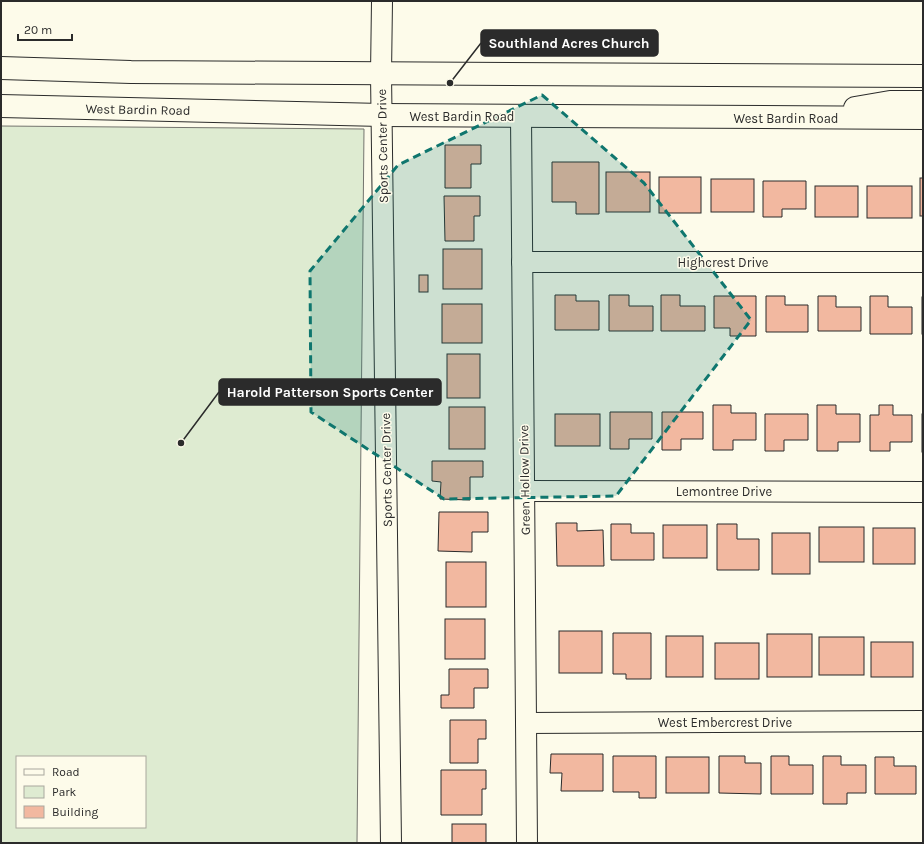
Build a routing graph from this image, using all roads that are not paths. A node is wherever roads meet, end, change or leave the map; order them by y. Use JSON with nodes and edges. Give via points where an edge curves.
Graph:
{"nodes":[{"id":1,"x":382,"y":1,"type":"edge"},
{"id":2,"x":1,"y":68,"type":"edge"},
{"id":3,"x":381,"y":74,"type":"junction"},
{"id":4,"x":923,"y":76,"type":"edge"},
{"id":5,"x":923,"y":102,"type":"edge"},
{"id":6,"x":1,"y":106,"type":"edge"},
{"id":7,"x":382,"y":115,"type":"junction"},
{"id":8,"x":521,"y":116,"type":"junction"},
{"id":9,"x":807,"y":118,"type":"junction"},
{"id":10,"x":923,"y":118,"type":"edge"},
{"id":11,"x":522,"y":262,"type":"junction"},
{"id":12,"x":923,"y":262,"type":"edge"},
{"id":13,"x":524,"y":491,"type":"junction"},
{"id":14,"x":923,"y":492,"type":"edge"},
{"id":15,"x":923,"y":721,"type":"edge"},
{"id":16,"x":526,"y":724,"type":"junction"},
{"id":17,"x":391,"y":843,"type":"edge"},
{"id":18,"x":527,"y":843,"type":"edge"}],
"edges":[{"from":1,"to":3,"type":"street","name":"Sports Center Drive"},
{"from":2,"to":3,"type":"main road"},
{"from":3,"to":4,"type":"main road"},
{"from":3,"to":7,"type":"street","name":"Sports Center Drive"},
{"from":5,"to":9,"type":"main road","via":[[890,102]]},
{"from":6,"to":7,"type":"main road","name":"West Bardin Road"},
{"from":7,"to":8,"type":"main road","name":"West Bardin Road"},
{"from":7,"to":17,"type":"street","name":"Sports Center Drive"},
{"from":8,"to":9,"type":"main road","name":"West Bardin Road"},
{"from":8,"to":11,"type":"street","name":"Green Hollow Drive"},
{"from":9,"to":10,"type":"main road","name":"West Bardin Road"},
{"from":11,"to":12,"type":"street","name":"Highcrest Drive"},
{"from":11,"to":13,"type":"street","name":"Green Hollow Drive"},
{"from":13,"to":14,"type":"street","name":"Lemontree Drive"},
{"from":13,"to":16,"type":"street","name":"Green Hollow Drive"},
{"from":15,"to":16,"type":"street","name":"West Embercrest Drive"},
{"from":16,"to":18,"type":"street","name":"Green Hollow Drive"}]}
